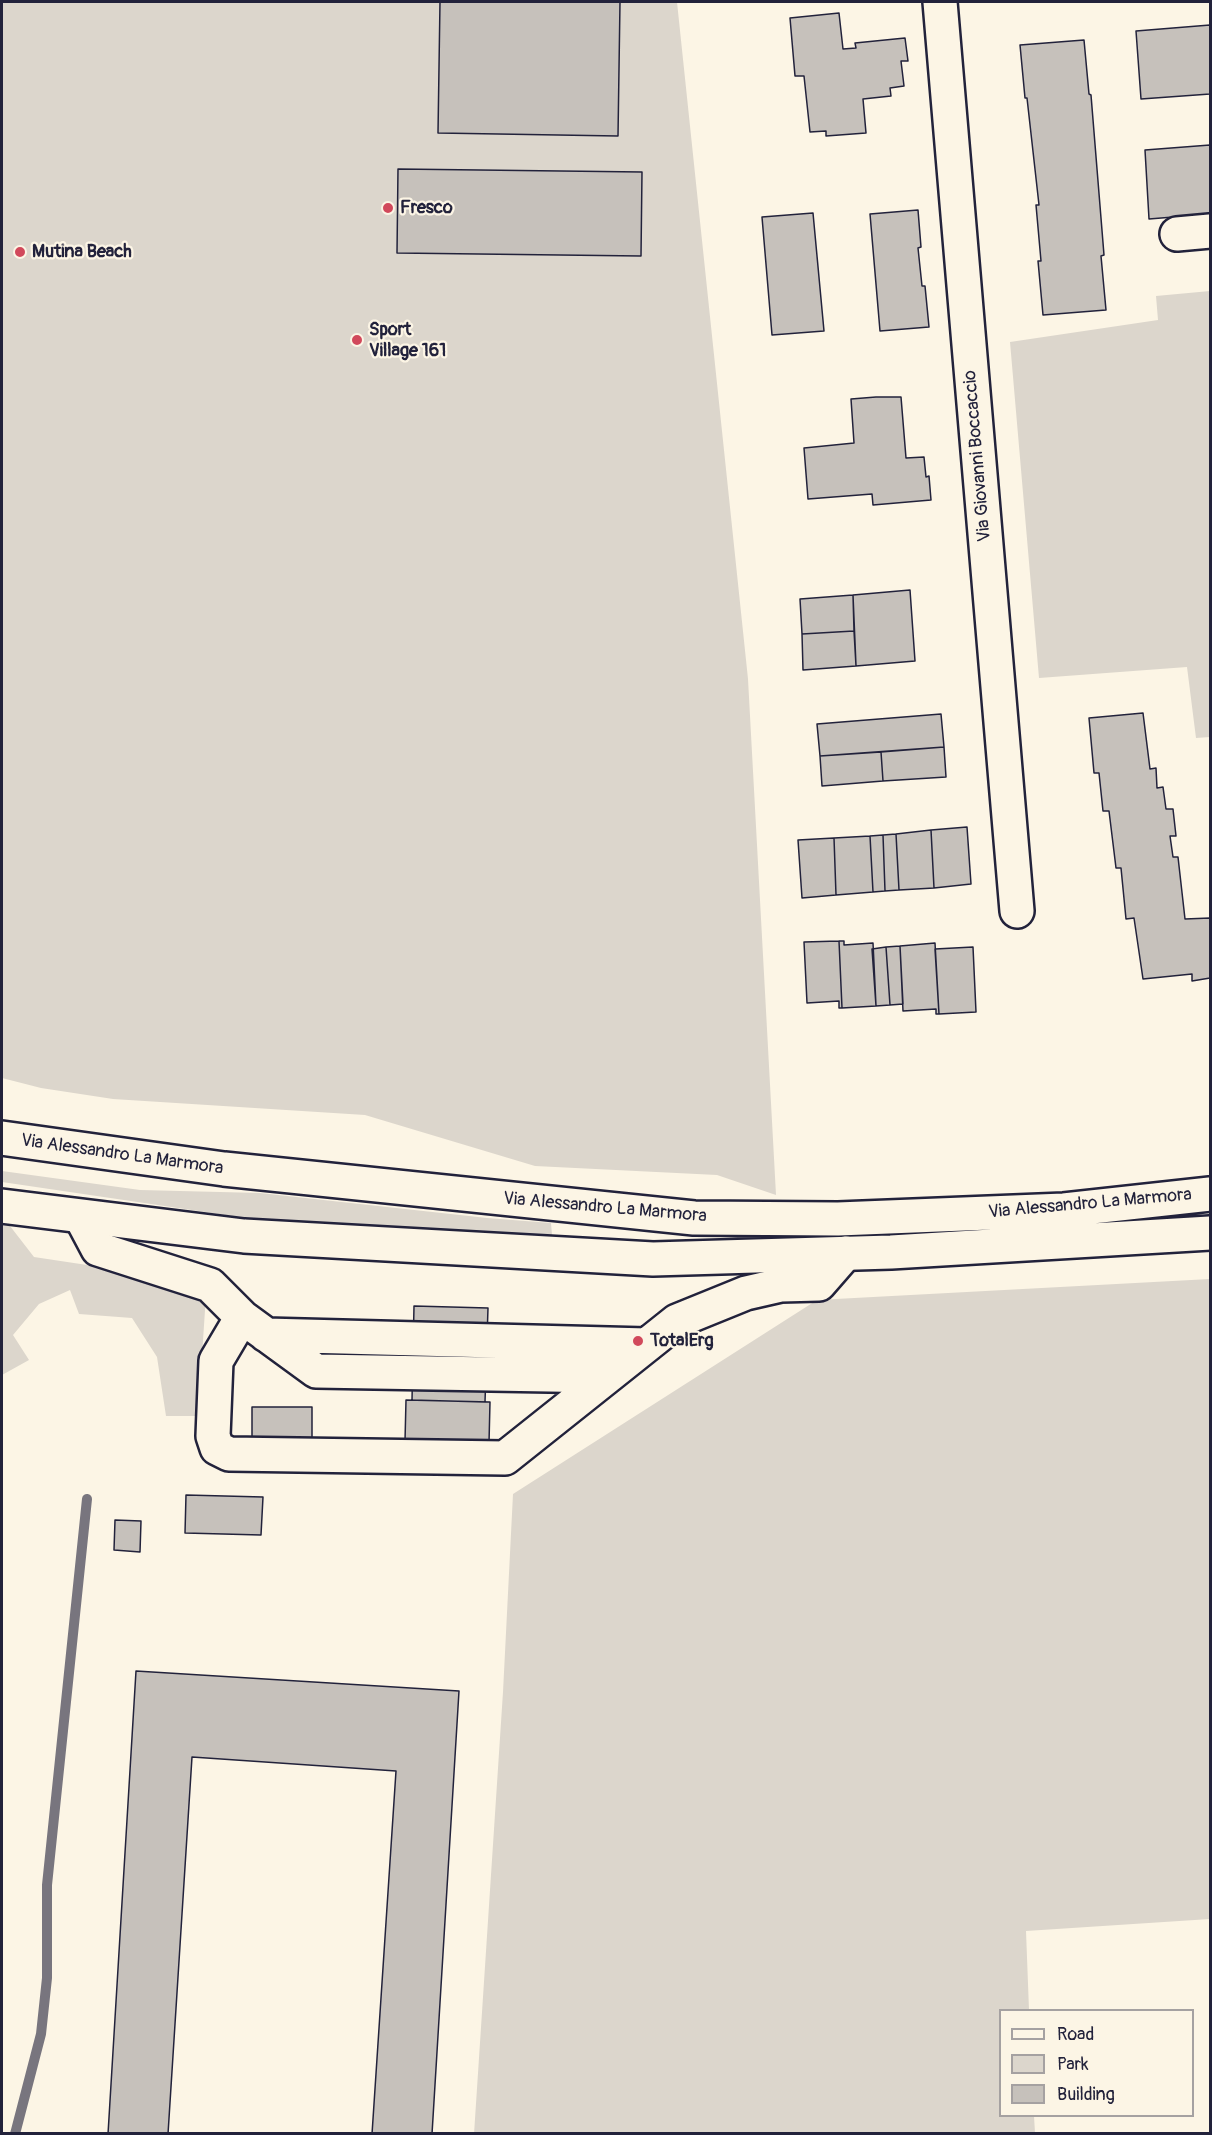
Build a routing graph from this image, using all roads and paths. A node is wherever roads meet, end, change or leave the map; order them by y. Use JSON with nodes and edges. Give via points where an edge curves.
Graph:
{"nodes":[{"id":1,"x":940,"y":2,"type":"edge"},
{"id":2,"x":1210,"y":231,"type":"edge"},
{"id":3,"x":1177,"y":234,"type":"dead end"},
{"id":4,"x":1017,"y":911,"type":"dead end"},
{"id":5,"x":2,"y":1126,"type":"edge"},
{"id":6,"x":16,"y":1140,"type":"edge"},
{"id":7,"x":1210,"y":1194,"type":"edge"},
{"id":8,"x":2,"y":1206,"type":"edge"},
{"id":9,"x":81,"y":1217,"type":"junction"},
{"id":10,"x":1210,"y":1233,"type":"edge"},
{"id":11,"x":846,"y":1253,"type":"junction"},
{"id":12,"x":254,"y":1326,"type":"junction"},
{"id":13,"x":647,"y":1345,"type":"junction"},
{"id":14,"x":608,"y":1376,"type":"junction"}],
"edges":[{"from":1,"to":4,"type":"main road","name":"Via Giovanni Boccaccio"},
{"from":2,"to":3,"type":"main road"},
{"from":5,"to":6,"type":"main road"},
{"from":6,"to":7,"type":"main road","name":"Via Alessandro La Marmora","via":[[236,1171],[694,1218],[838,1219],[1064,1210]]},
{"from":8,"to":9,"type":"main road","name":"Via Alessandro La Marmora"},
{"from":9,"to":11,"type":"main road","name":"Via Alessandro La Marmora","via":[[244,1236],[654,1259]]},
{"from":9,"to":12,"type":"main road","via":[[98,1249],[210,1285]]},
{"from":10,"to":11,"type":"main road","name":"Via Alessandro La Marmora"},
{"from":11,"to":13,"type":"main road","via":[[819,1284],[781,1285],[746,1293],[677,1321]]},
{"from":12,"to":13,"type":"main road"},
{"from":12,"to":14,"type":"main road","via":[[316,1371]]},
{"from":12,"to":14,"type":"main road","via":[[216,1361],[213,1436],[217,1448],[229,1454],[505,1458]]},
{"from":13,"to":14,"type":"main road"}]}
